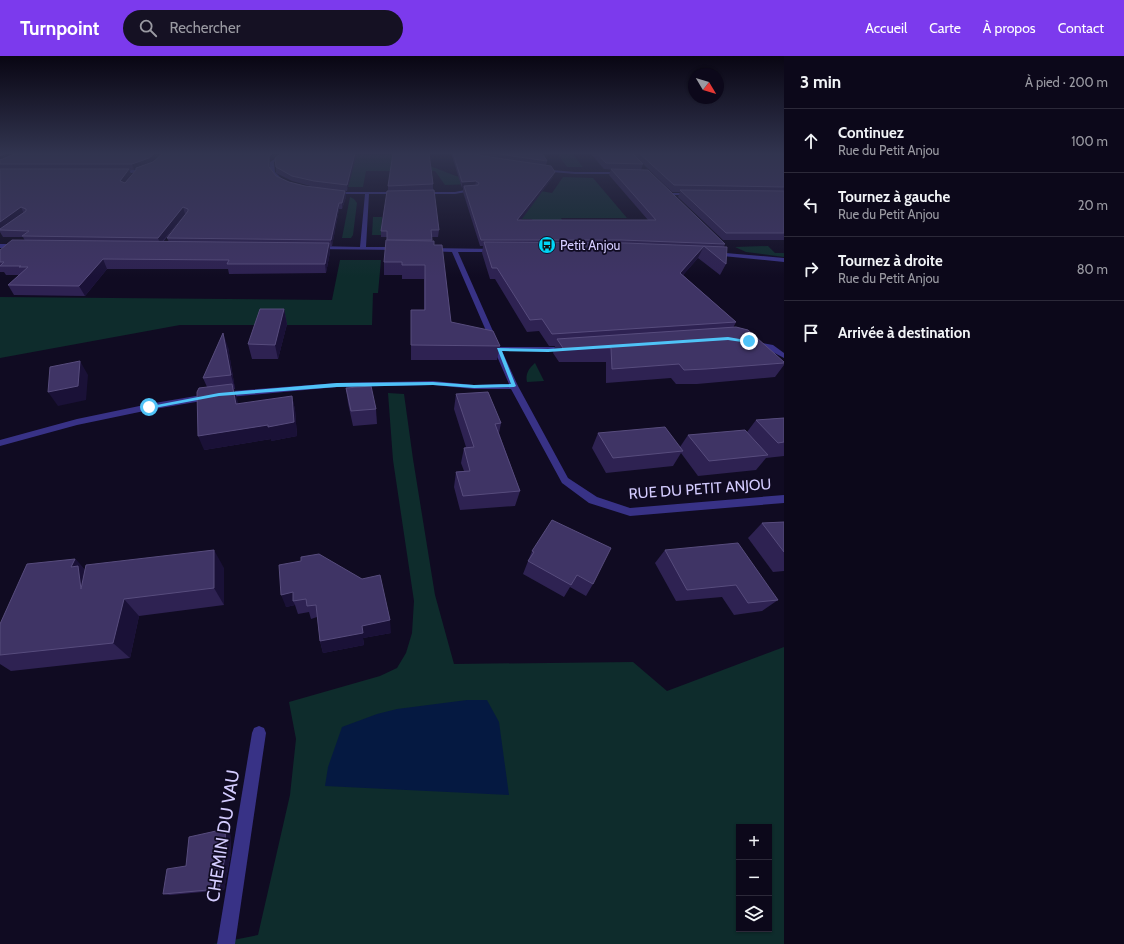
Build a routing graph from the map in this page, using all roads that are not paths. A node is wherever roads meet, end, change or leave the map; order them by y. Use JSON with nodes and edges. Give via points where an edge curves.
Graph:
{"nodes":[{"id":1,"x":367,"y":194,"type":"edge"},
{"id":2,"x":670,"y":194,"type":"edge"},
{"id":3,"x":675,"y":199,"type":"edge"},
{"id":4,"x":0,"y":246,"type":"edge"},
{"id":5,"x":23,"y":246,"type":"edge"},
{"id":6,"x":309,"y":248,"type":"edge"},
{"id":7,"x":363,"y":248,"type":"junction"},
{"id":8,"x":402,"y":249,"type":"edge"},
{"id":9,"x":424,"y":249,"type":"edge"},
{"id":10,"x":454,"y":250,"type":"junction"},
{"id":11,"x":499,"y":250,"type":"edge"},
{"id":12,"x":728,"y":250,"type":"edge"},
{"id":13,"x":710,"y":254,"type":"edge"},
{"id":14,"x":732,"y":255,"type":"junction"},
{"id":15,"x":784,"y":260,"type":"edge"},
{"id":16,"x":749,"y":341,"type":"edge"},
{"id":17,"x":579,"y":348,"type":"edge"},
{"id":18,"x":499,"y":349,"type":"junction"},
{"id":19,"x":784,"y":356,"type":"edge"},
{"id":20,"x":514,"y":386,"type":"junction"},
{"id":21,"x":0,"y":443,"type":"edge"},
{"id":22,"x":784,"y":499,"type":"edge"},
{"id":23,"x":259,"y":733,"type":"dead end"},
{"id":24,"x":226,"y":944,"type":"edge"}],
"edges":[{"from":1,"to":7,"type":"street"},
{"from":2,"to":3,"type":"street"},
{"from":4,"to":5,"type":"street"},
{"from":6,"to":7,"type":"street"},
{"from":7,"to":8,"type":"street"},
{"from":9,"to":10,"type":"street"},
{"from":10,"to":11,"type":"street"},
{"from":10,"to":18,"type":"street","name":"RUE DU PETIT ANJOU"},
{"from":12,"to":14,"type":"street"},
{"from":13,"to":14,"type":"street"},
{"from":14,"to":15,"type":"street"},
{"from":16,"to":19,"type":"street"},
{"from":17,"to":18,"type":"street"},
{"from":18,"to":20,"type":"street","name":"RUE DU PETIT ANJOU"},
{"from":20,"to":21,"type":"street","via":[[474,387],[433,383],[337,385],[219,395],[77,422]]},
{"from":20,"to":22,"type":"street","name":"RUE DU PETIT ANJOU","via":[[565,480],[593,500],[630,512]]},
{"from":23,"to":24,"type":"street","name":"CHEMIN DU VAU"}]}
